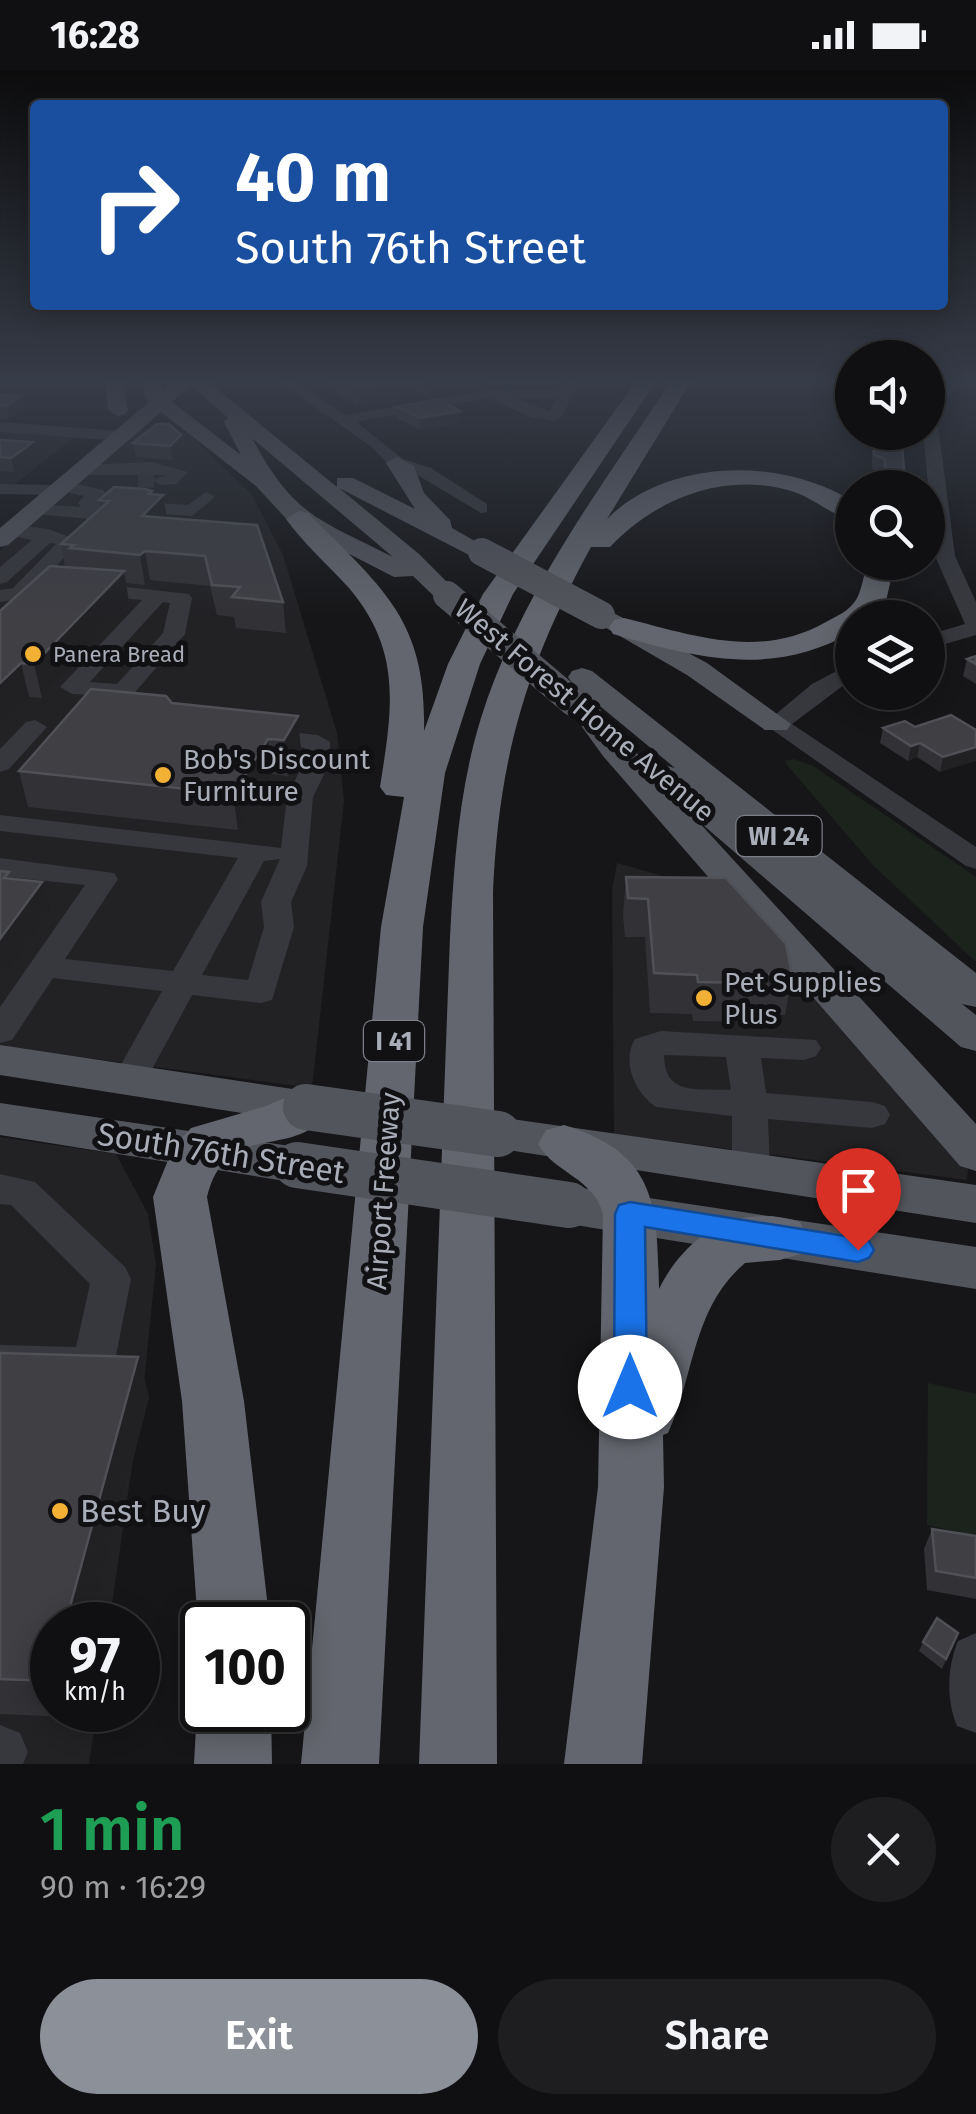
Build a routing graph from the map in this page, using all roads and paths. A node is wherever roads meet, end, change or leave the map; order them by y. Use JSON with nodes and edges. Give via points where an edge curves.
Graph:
{"nodes":[{"id":1,"x":66,"y":459,"type":"edge"},
{"id":2,"x":95,"y":459,"type":"edge"},
{"id":3,"x":235,"y":459,"type":"edge"},
{"id":4,"x":253,"y":459,"type":"edge"},
{"id":5,"x":289,"y":459,"type":"edge"},
{"id":6,"x":317,"y":459,"type":"edge"},
{"id":7,"x":393,"y":459,"type":"edge"},
{"id":8,"x":592,"y":459,"type":"edge"},
{"id":9,"x":633,"y":459,"type":"edge"},
{"id":10,"x":934,"y":459,"type":"edge"},
{"id":11,"x":397,"y":463,"type":"junction"},
{"id":12,"x":82,"y":470,"type":"junction"},
{"id":13,"x":161,"y":480,"type":"dead end"},
{"id":14,"x":346,"y":482,"type":"junction"},
{"id":15,"x":267,"y":486,"type":"junction"},
{"id":16,"x":31,"y":496,"type":"edge"},
{"id":17,"x":206,"y":497,"type":"dead end"},
{"id":18,"x":835,"y":502,"type":"edge"},
{"id":19,"x":0,"y":506,"type":"edge"},
{"id":20,"x":481,"y":508,"type":"dead end"},
{"id":21,"x":299,"y":518,"type":"junction"},
{"id":22,"x":48,"y":535,"type":"junction"},
{"id":23,"x":470,"y":545,"type":"junction"},
{"id":24,"x":0,"y":578,"type":"edge"},
{"id":25,"x":556,"y":582,"type":"junction"},
{"id":26,"x":453,"y":586,"type":"junction"},
{"id":27,"x":16,"y":593,"type":"edge"},
{"id":28,"x":158,"y":595,"type":"junction"},
{"id":29,"x":0,"y":619,"type":"edge"},
{"id":30,"x":612,"y":621,"type":"junction"},
{"id":31,"x":976,"y":627,"type":"edge"},
{"id":32,"x":835,"y":629,"type":"edge"},
{"id":33,"x":945,"y":637,"type":"edge"},
{"id":34,"x":835,"y":680,"type":"edge"},
{"id":35,"x":581,"y":697,"type":"junction"},
{"id":36,"x":776,"y":724,"type":"junction"},
{"id":37,"x":35,"y":727,"type":"dead end"},
{"id":38,"x":224,"y":732,"type":"edge"},
{"id":39,"x":0,"y":764,"type":"edge"},
{"id":40,"x":0,"y":823,"type":"edge"},
{"id":41,"x":255,"y":852,"type":"junction"},
{"id":42,"x":293,"y":856,"type":"junction"},
{"id":43,"x":976,"y":860,"type":"edge"},
{"id":44,"x":0,"y":867,"type":"edge"},
{"id":45,"x":402,"y":927,"type":"junction"},
{"id":46,"x":44,"y":967,"type":"junction"},
{"id":47,"x":182,"y":983,"type":"junction"},
{"id":48,"x":976,"y":994,"type":"edge"},
{"id":49,"x":0,"y":1032,"type":"edge"},
{"id":50,"x":976,"y":1037,"type":"edge"},
{"id":51,"x":742,"y":1046,"type":"junction"},
{"id":52,"x":804,"y":1048,"type":"dead end"},
{"id":53,"x":0,"y":1060,"type":"edge"},
{"id":54,"x":109,"y":1076,"type":"junction"},
{"id":55,"x":0,"y":1088,"type":"edge"},
{"id":56,"x":750,"y":1104,"type":"junction"},
{"id":57,"x":306,"y":1107,"type":"junction"},
{"id":58,"x":872,"y":1114,"type":"dead end"},
{"id":59,"x":0,"y":1119,"type":"edge"},
{"id":60,"x":564,"y":1144,"type":"junction"},
{"id":61,"x":197,"y":1152,"type":"junction"},
{"id":62,"x":976,"y":1154,"type":"edge"},
{"id":63,"x":750,"y":1171,"type":"junction"},
{"id":64,"x":0,"y":1189,"type":"edge"},
{"id":65,"x":976,"y":1204,"type":"edge"},
{"id":66,"x":630,"y":1214,"type":"junction"},
{"id":67,"x":780,"y":1238,"type":"junction"},
{"id":68,"x":976,"y":1268,"type":"edge"},
{"id":69,"x":0,"y":1364,"type":"edge"},
{"id":70,"x":631,"y":1487,"type":"junction"},
{"id":71,"x":232,"y":1602,"type":"edge"},
{"id":72,"x":976,"y":1659,"type":"edge"},
{"id":73,"x":976,"y":1707,"type":"edge"},
{"id":74,"x":234,"y":1732,"type":"edge"},
{"id":75,"x":233,"y":1764,"type":"edge"},
{"id":76,"x":340,"y":1764,"type":"edge"},
{"id":77,"x":458,"y":1764,"type":"edge"},
{"id":78,"x":603,"y":1764,"type":"edge"}],
"edges":[{"from":1,"to":16,"type":"main road"},
{"from":2,"to":12,"type":"main road"},
{"from":3,"to":15,"type":"main road"},
{"from":4,"to":15,"type":"main road"},
{"from":5,"to":26,"type":"main road","name":"West Forest Home Avenue","number":"WI 24","via":[[410,559]]},
{"from":6,"to":14,"type":"main road","name":"West Forest Home Avenue","number":"WI 24"},
{"from":7,"to":11,"type":"street"},
{"from":8,"to":45,"type":"highway","name":"Airport Freeway","number":"I 41","via":[[518,564],[464,664],[427,772]]},
{"from":9,"to":25,"type":"highway"},
{"from":10,"to":31,"type":"street","via":[[945,556]]},
{"from":11,"to":20,"type":"street","via":[[425,472]]},
{"from":11,"to":23,"type":"main road","via":[[427,512]]},
{"from":12,"to":13,"type":"street","via":[[179,472]]},
{"from":12,"to":16,"type":"main road"},
{"from":14,"to":23,"type":"main road"},
{"from":14,"to":26,"type":"main road","name":"West Forest Home Avenue","number":"WI 24"},
{"from":15,"to":21,"type":"main road"},
{"from":16,"to":17,"type":"street","via":[[97,494],[86,503],[192,511]]},
{"from":16,"to":19,"type":"main road"},
{"from":16,"to":22,"type":"street"},
{"from":18,"to":25,"type":"highway","via":[[774,482],[681,486],[630,509]]},
{"from":21,"to":26,"type":"main road"},
{"from":21,"to":45,"type":"highway","via":[[386,614],[408,665],[411,706],[384,883]]},
{"from":22,"to":24,"type":"street"},
{"from":22,"to":27,"type":"street","via":[[70,545]]},
{"from":23,"to":30,"type":"main road","bridge":true},
{"from":25,"to":77,"type":"highway","via":[[498,720],[477,854],[464,1220]]},
{"from":26,"to":35,"type":"main road","name":"West Forest Home Avenue","number":"WI 24","bridge":true},
{"from":27,"to":28,"type":"street","via":[[62,586]]},
{"from":27,"to":29,"type":"street"},
{"from":28,"to":28,"type":"street","via":[[146,608],[72,687],[124,692],[174,634],[182,598]]},
{"from":30,"to":32,"type":"highway","via":[[700,650],[754,652]]},
{"from":30,"to":36,"type":"main road"},
{"from":31,"to":33,"type":"street"},
{"from":34,"to":36,"type":"street"},
{"from":35,"to":48,"type":"main road","name":"West Forest Home Avenue","number":"WI 24"},
{"from":35,"to":50,"type":"main road","name":"West Forest Home Avenue","number":"WI 24"},
{"from":35,"to":62,"type":"main road","via":[[614,749]]},
{"from":36,"to":43,"type":"street"},
{"from":37,"to":39,"type":"street"},
{"from":38,"to":42,"type":"street","via":[[318,742],[318,762],[300,797]]},
{"from":40,"to":41,"type":"street"},
{"from":41,"to":42,"type":"street"},
{"from":41,"to":47,"type":"street"},
{"from":42,"to":47,"type":"street","via":[[276,902],[279,926],[260,992]]},
{"from":44,"to":46,"type":"street","via":[[104,879]]},
{"from":45,"to":76,"type":"highway","name":"Airport Freeway","number":"I 41"},
{"from":46,"to":47,"type":"street"},
{"from":46,"to":49,"type":"street"},
{"from":47,"to":54,"type":"street"},
{"from":51,"to":52,"type":"street"},
{"from":51,"to":56,"type":"street"},
{"from":51,"to":56,"type":"street","via":[[646,1047],[647,1077],[668,1098]]},
{"from":53,"to":54,"type":"main road","name":"South 76th Street"},
{"from":54,"to":55,"type":"main road"},
{"from":54,"to":57,"type":"main road","name":"South 76th Street"},
{"from":56,"to":58,"type":"street"},
{"from":56,"to":63,"type":"street"},
{"from":57,"to":60,"type":"main road","name":"South 76th Street","bridge":true},
{"from":57,"to":61,"type":"highway","via":[[273,1124],[235,1128]]},
{"from":59,"to":61,"type":"main road","name":"South 76th Street"},
{"from":60,"to":63,"type":"main road","name":"South 76th Street"},
{"from":60,"to":66,"type":"highway","via":[[615,1176]]},
{"from":61,"to":66,"type":"main road","name":"South 76th Street","bridge":true},
{"from":61,"to":71,"type":"highway","via":[[180,1197],[213,1400]]},
{"from":63,"to":65,"type":"main road","name":"South 76th Street"},
{"from":64,"to":69,"type":"street","via":[[22,1192],[111,1279],[93,1366]]},
{"from":66,"to":67,"type":"main road","name":"South 76th Street"},
{"from":66,"to":70,"type":"highway"},
{"from":67,"to":68,"type":"main road","name":"South 76th Street"},
{"from":67,"to":70,"type":"highway","via":[[728,1244],[694,1276],[652,1383]]},
{"from":70,"to":78,"type":"highway"},
{"from":72,"to":73,"type":"street"},
{"from":74,"to":75,"type":"highway"}]}
